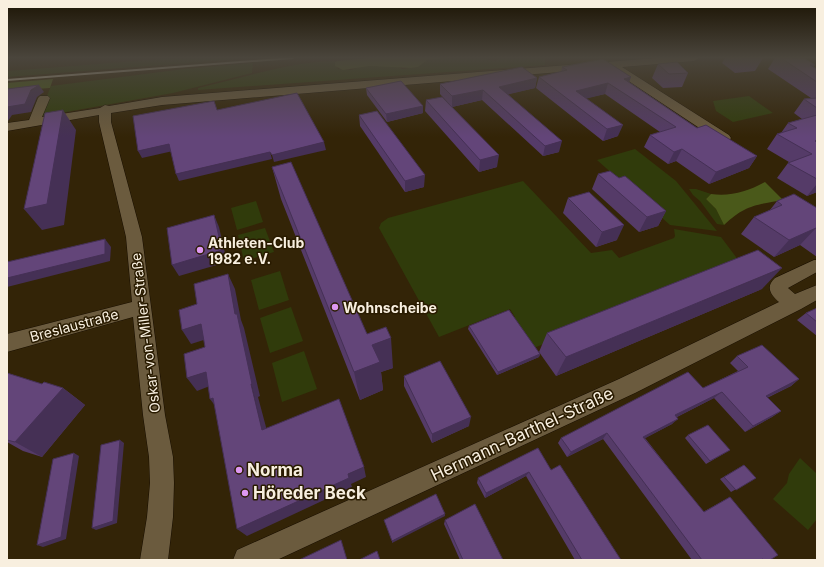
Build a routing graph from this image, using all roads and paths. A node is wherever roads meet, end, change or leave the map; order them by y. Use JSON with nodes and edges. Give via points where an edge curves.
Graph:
{"nodes":[{"id":1,"x":353,"y":84,"type":"edge"},
{"id":2,"x":640,"y":84,"type":"edge"},
{"id":3,"x":44,"y":98,"type":"dead end"},
{"id":4,"x":105,"y":109,"type":"junction"},
{"id":5,"x":34,"y":122,"type":"junction"},
{"id":6,"x":7,"y":127,"type":"edge"},
{"id":7,"x":736,"y":146,"type":"edge"},
{"id":8,"x":817,"y":266,"type":"edge"},
{"id":9,"x":817,"y":292,"type":"edge"},
{"id":10,"x":794,"y":304,"type":"junction"},
{"id":11,"x":141,"y":307,"type":"junction"},
{"id":12,"x":7,"y":343,"type":"edge"},
{"id":13,"x":154,"y":560,"type":"edge"},
{"id":14,"x":247,"y":560,"type":"edge"}],
"edges":[{"from":1,"to":4,"type":"street","via":[[218,95]]},
{"from":2,"to":7,"type":"street"},
{"from":3,"to":5,"type":"street"},
{"from":4,"to":5,"type":"street"},
{"from":4,"to":11,"type":"street","name":"Oskar-von-Miller-Straße","via":[[105,122],[134,237]]},
{"from":5,"to":6,"type":"street"},
{"from":8,"to":10,"type":"street","via":[[778,286],[779,291]]},
{"from":9,"to":10,"type":"street","name":"Hermann-Barthel-Straße"},
{"from":10,"to":14,"type":"street","name":"Hermann-Barthel-Straße","via":[[627,386]]},
{"from":11,"to":12,"type":"street","name":"Breslaustraße"},
{"from":11,"to":13,"type":"street","name":"Oskar-von-Miller-Straße","via":[[161,457],[160,516]]}]}
